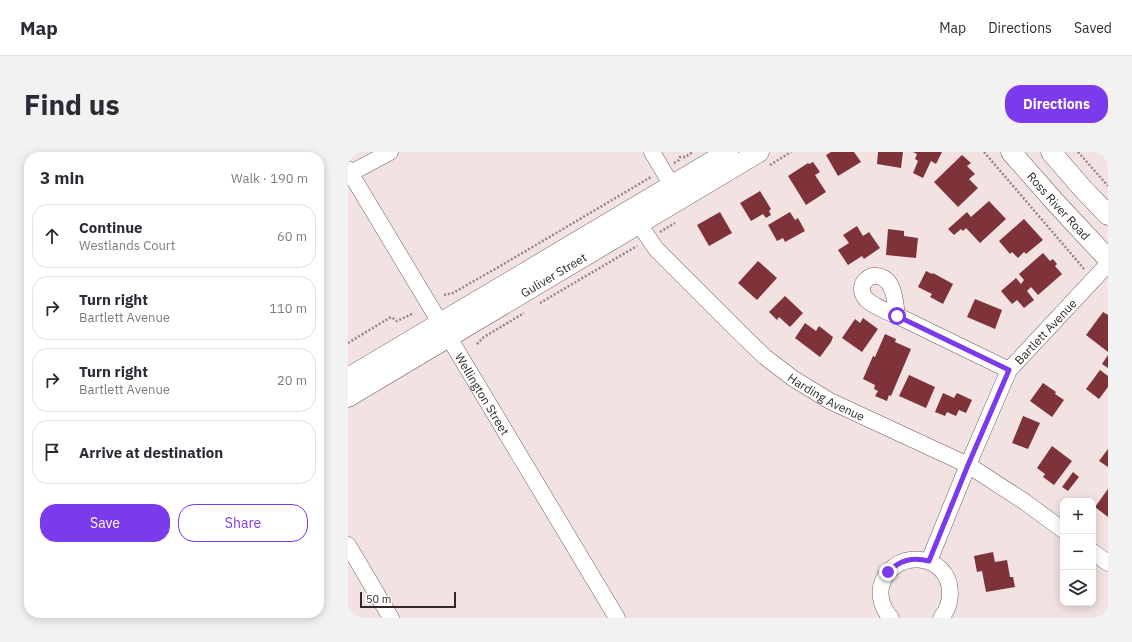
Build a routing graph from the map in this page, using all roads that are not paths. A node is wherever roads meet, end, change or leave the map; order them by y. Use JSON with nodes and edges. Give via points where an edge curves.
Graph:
{"nodes":[{"id":1,"x":390,"y":152,"type":"edge"},
{"id":2,"x":652,"y":152,"type":"edge"},
{"id":3,"x":728,"y":152,"type":"edge"},
{"id":4,"x":759,"y":152,"type":"edge"},
{"id":5,"x":1011,"y":152,"type":"edge"},
{"id":6,"x":1051,"y":152,"type":"edge"},
{"id":7,"x":349,"y":171,"type":"edge"},
{"id":8,"x":672,"y":185,"type":"junction"},
{"id":9,"x":1108,"y":215,"type":"edge"},
{"id":10,"x":635,"y":217,"type":"junction"},
{"id":11,"x":1108,"y":259,"type":"edge"},
{"id":12,"x":1108,"y":264,"type":"edge"},
{"id":13,"x":897,"y":316,"type":"dead end"},
{"id":14,"x":444,"y":330,"type":"junction"},
{"id":15,"x":1009,"y":370,"type":"junction"},
{"id":16,"x":348,"y":378,"type":"edge"},
{"id":17,"x":348,"y":397,"type":"edge"},
{"id":18,"x":968,"y":465,"type":"junction"},
{"id":19,"x":1060,"y":528,"type":"edge"},
{"id":20,"x":348,"y":545,"type":"edge"},
{"id":21,"x":1096,"y":554,"type":"edge"},
{"id":22,"x":929,"y":561,"type":"junction"},
{"id":23,"x":1108,"y":563,"type":"edge"},
{"id":24,"x":391,"y":618,"type":"edge"},
{"id":25,"x":617,"y":618,"type":"edge"},
{"id":26,"x":891,"y":618,"type":"edge"},
{"id":27,"x":940,"y":618,"type":"edge"}],
"edges":[{"from":1,"to":7,"type":"street"},
{"from":2,"to":8,"type":"street"},
{"from":3,"to":8,"type":"main road","name":"Guliver Street"},
{"from":4,"to":8,"type":"main road","name":"Guliver Street"},
{"from":5,"to":11,"type":"main road","name":"Ross River Road"},
{"from":6,"to":9,"type":"main road"},
{"from":7,"to":14,"type":"street","name":"Wellington Street"},
{"from":8,"to":10,"type":"main road","name":"Guliver Street"},
{"from":10,"to":14,"type":"main road","name":"Guliver Street"},
{"from":10,"to":18,"type":"street","name":"Harding Avenue","via":[[656,249],[765,357],[794,379],[830,401]]},
{"from":12,"to":15,"type":"street","name":"Bartlett Avenue"},
{"from":13,"to":15,"type":"street"},
{"from":14,"to":16,"type":"main road","name":"Guliver Street"},
{"from":14,"to":17,"type":"main road","name":"Guliver Street"},
{"from":14,"to":25,"type":"street","name":"Wellington Street"},
{"from":15,"to":18,"type":"street","name":"Bartlett Avenue"},
{"from":18,"to":19,"type":"street","name":"Harding Avenue"},
{"from":18,"to":22,"type":"street","name":"Bartlett Avenue"},
{"from":20,"to":24,"type":"street"},
{"from":21,"to":23,"type":"street"},
{"from":22,"to":26,"type":"street","via":[[911,559],[898,564],[888,572],[883,580],[881,598],[883,607]]},
{"from":22,"to":27,"type":"street","via":[[943,572],[950,589],[948,607]]}]}
